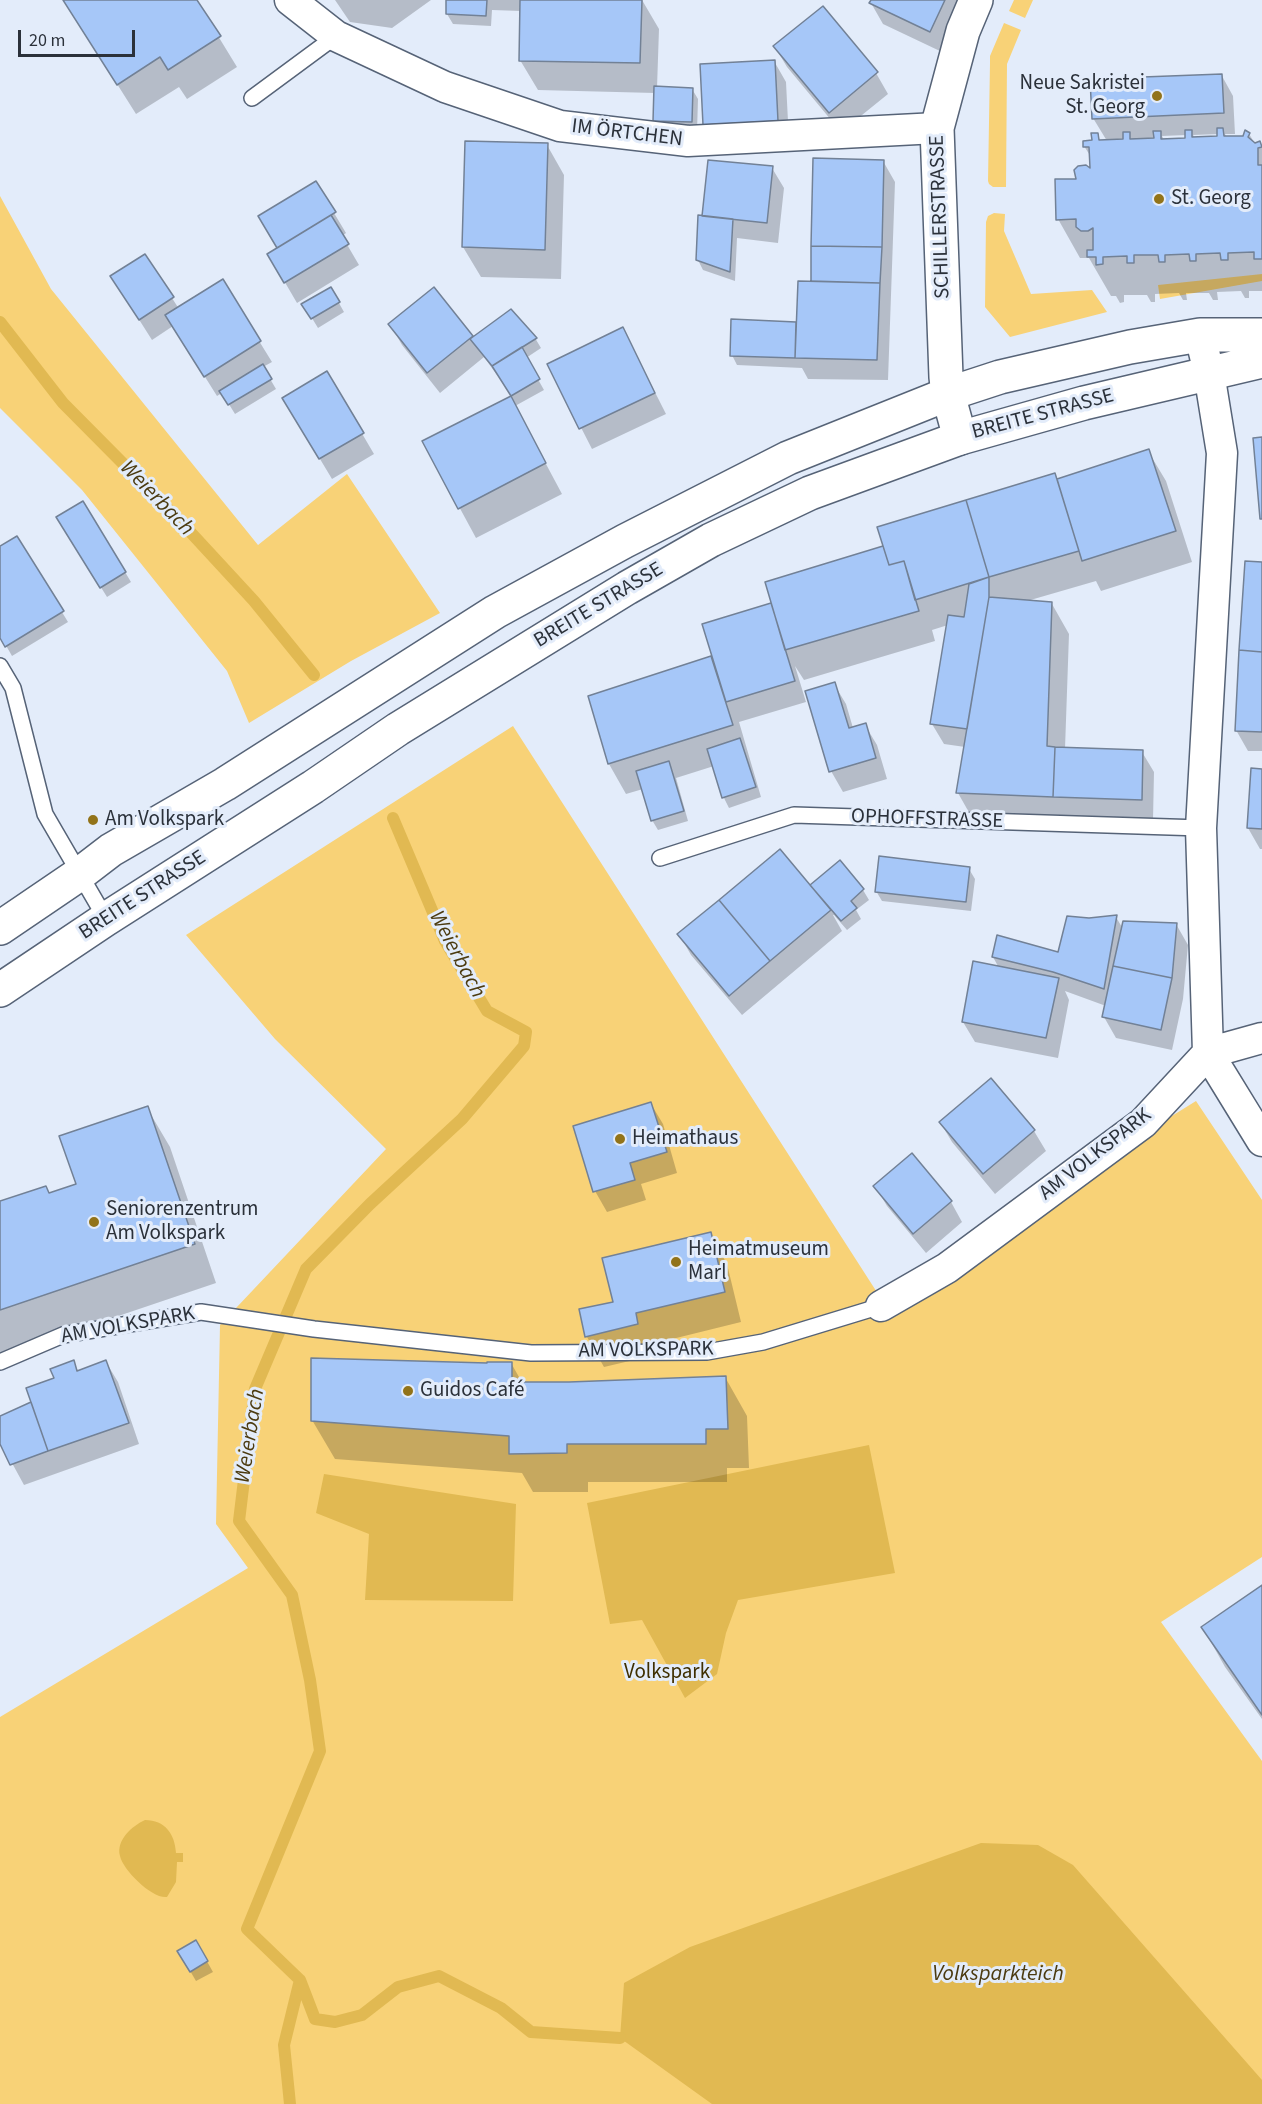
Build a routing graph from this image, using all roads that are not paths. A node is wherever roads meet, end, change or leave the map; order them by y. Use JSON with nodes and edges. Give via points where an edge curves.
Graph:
{"nodes":[{"id":1,"x":290,"y":0,"type":"edge"},
{"id":2,"x":976,"y":0,"type":"edge"},
{"id":3,"x":336,"y":36,"type":"junction"},
{"id":4,"x":252,"y":98,"type":"dead end"},
{"id":5,"x":937,"y":128,"type":"junction"},
{"id":6,"x":1200,"y":335,"type":"junction"},
{"id":7,"x":1262,"y":335,"type":"edge"},
{"id":8,"x":1262,"y":361,"type":"edge"},
{"id":9,"x":1209,"y":374,"type":"junction"},
{"id":10,"x":948,"y":394,"type":"junction"},
{"id":11,"x":960,"y":438,"type":"junction"},
{"id":12,"x":0,"y":666,"type":"edge"},
{"id":13,"x":1201,"y":828,"type":"junction"},
{"id":14,"x":660,"y":858,"type":"dead end"},
{"id":15,"x":81,"y":873,"type":"junction"},
{"id":16,"x":106,"y":919,"type":"junction"},
{"id":17,"x":0,"y":928,"type":"edge"},
{"id":18,"x":0,"y":990,"type":"edge"},
{"id":19,"x":1262,"y":1038,"type":"edge"},
{"id":20,"x":1208,"y":1053,"type":"junction"},
{"id":21,"x":1262,"y":1142,"type":"edge"},
{"id":22,"x":880,"y":1306,"type":"joint"},
{"id":23,"x":0,"y":1362,"type":"edge"}],
"edges":[{"from":1,"to":3,"type":"street","name":"IM ÖRTCHEN"},
{"from":2,"to":5,"type":"main road","name":"SCHILLERSTRASSE","via":[[963,31]]},
{"from":3,"to":4,"type":"lane"},
{"from":3,"to":5,"type":"street","name":"IM ÖRTCHEN","via":[[445,87],[560,126],[687,141]]},
{"from":5,"to":10,"type":"main road","name":"SCHILLERSTRASSE"},
{"from":6,"to":7,"type":"main road","name":"BREITE STRASSE"},
{"from":6,"to":9,"type":"street"},
{"from":6,"to":10,"type":"main road","name":"BREITE STRASSE","via":[[1000,377]]},
{"from":8,"to":9,"type":"main road","name":"BREITE STRASSE"},
{"from":9,"to":11,"type":"main road","name":"BREITE STRASSE","via":[[1084,403]]},
{"from":9,"to":13,"type":"street","via":[[1222,453]]},
{"from":10,"to":11,"type":"main road","name":"SCHILLERSTRASSE"},
{"from":10,"to":15,"type":"main road","name":"BREITE STRASSE","via":[[788,458],[495,612],[225,784],[111,850]]},
{"from":11,"to":16,"type":"main road","name":"BREITE STRASSE","via":[[810,493],[702,545],[398,729]]},
{"from":12,"to":15,"type":"lane","via":[[13,688],[45,814]]},
{"from":13,"to":14,"type":"lane","name":"OPHOFFSTRASSE","via":[[794,815]]},
{"from":13,"to":20,"type":"street"},
{"from":15,"to":16,"type":"lane"},
{"from":15,"to":17,"type":"main road","name":"BREITE STRASSE"},
{"from":16,"to":18,"type":"main road","name":"BREITE STRASSE"},
{"from":19,"to":20,"type":"street"},
{"from":20,"to":21,"type":"street"},
{"from":20,"to":22,"type":"street","name":"AM VOLKSPARK","via":[[1143,1123],[947,1268]]},
{"from":22,"to":23,"type":"lane","name":"AM VOLKSPARK","via":[[763,1342],[707,1352],[531,1353],[201,1312],[63,1335]]}]}
